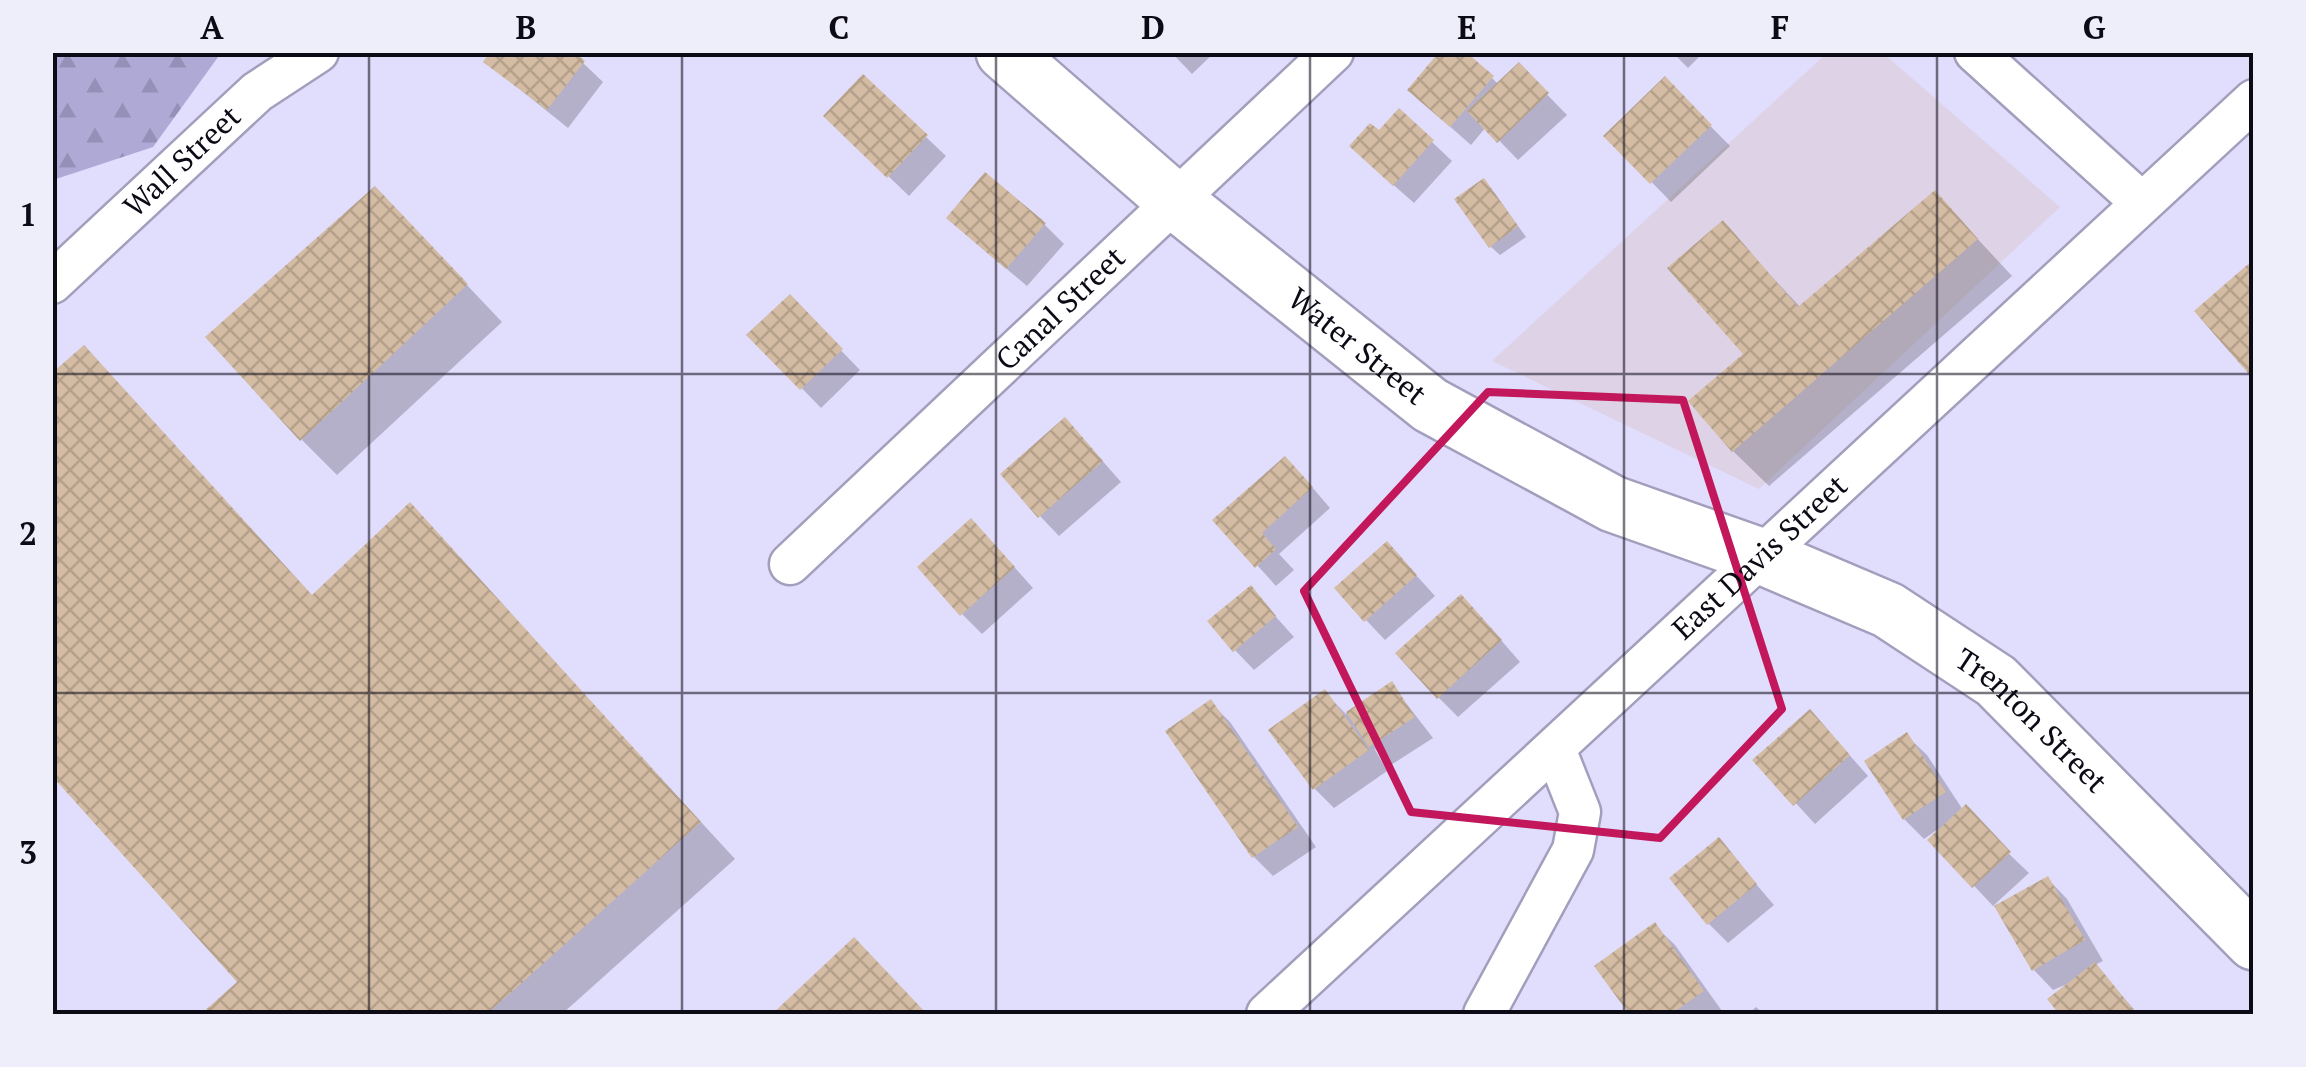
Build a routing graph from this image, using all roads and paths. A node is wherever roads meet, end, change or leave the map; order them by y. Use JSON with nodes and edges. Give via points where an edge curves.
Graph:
{"nodes":[{"id":1,"x":318,"y":52,"type":"edge"},
{"id":2,"x":1004,"y":52,"type":"edge"},
{"id":3,"x":1333,"y":52,"type":"edge"},
{"id":4,"x":1975,"y":52,"type":"edge"},
{"id":5,"x":2254,"y":100,"type":"edge"},
{"id":6,"x":1176,"y":202,"type":"junction"},
{"id":7,"x":2142,"y":203,"type":"junction"},
{"id":8,"x":52,"y":283,"type":"edge"},
{"id":9,"x":1763,"y":557,"type":"junction"},
{"id":10,"x":790,"y":564,"type":"dead end"},
{"id":11,"x":1555,"y":749,"type":"junction"},
{"id":12,"x":2254,"y":942,"type":"edge"},
{"id":13,"x":1267,"y":1014,"type":"edge"},
{"id":14,"x":1484,"y":1014,"type":"edge"}],
"edges":[{"from":1,"to":8,"type":"street","name":"Wall Street","via":[[256,92]]},
{"from":2,"to":6,"type":"main road","name":"Water Street"},
{"from":3,"to":6,"type":"street","name":"Canal Street"},
{"from":4,"to":7,"type":"street"},
{"from":5,"to":7,"type":"street","name":"East Davis Street"},
{"from":6,"to":9,"type":"main road","name":"Water Street","via":[[1430,405],[1613,504]]},
{"from":6,"to":10,"type":"street","name":"Canal Street"},
{"from":7,"to":9,"type":"street","name":"East Davis Street"},
{"from":9,"to":11,"type":"street","name":"East Davis Street"},
{"from":9,"to":12,"type":"main road","name":"Trenton Street","via":[[1888,610],[1996,681]]},
{"from":11,"to":13,"type":"street","name":"East Davis Street"},
{"from":11,"to":14,"type":"street","via":[[1580,812],[1573,850]]}]}
